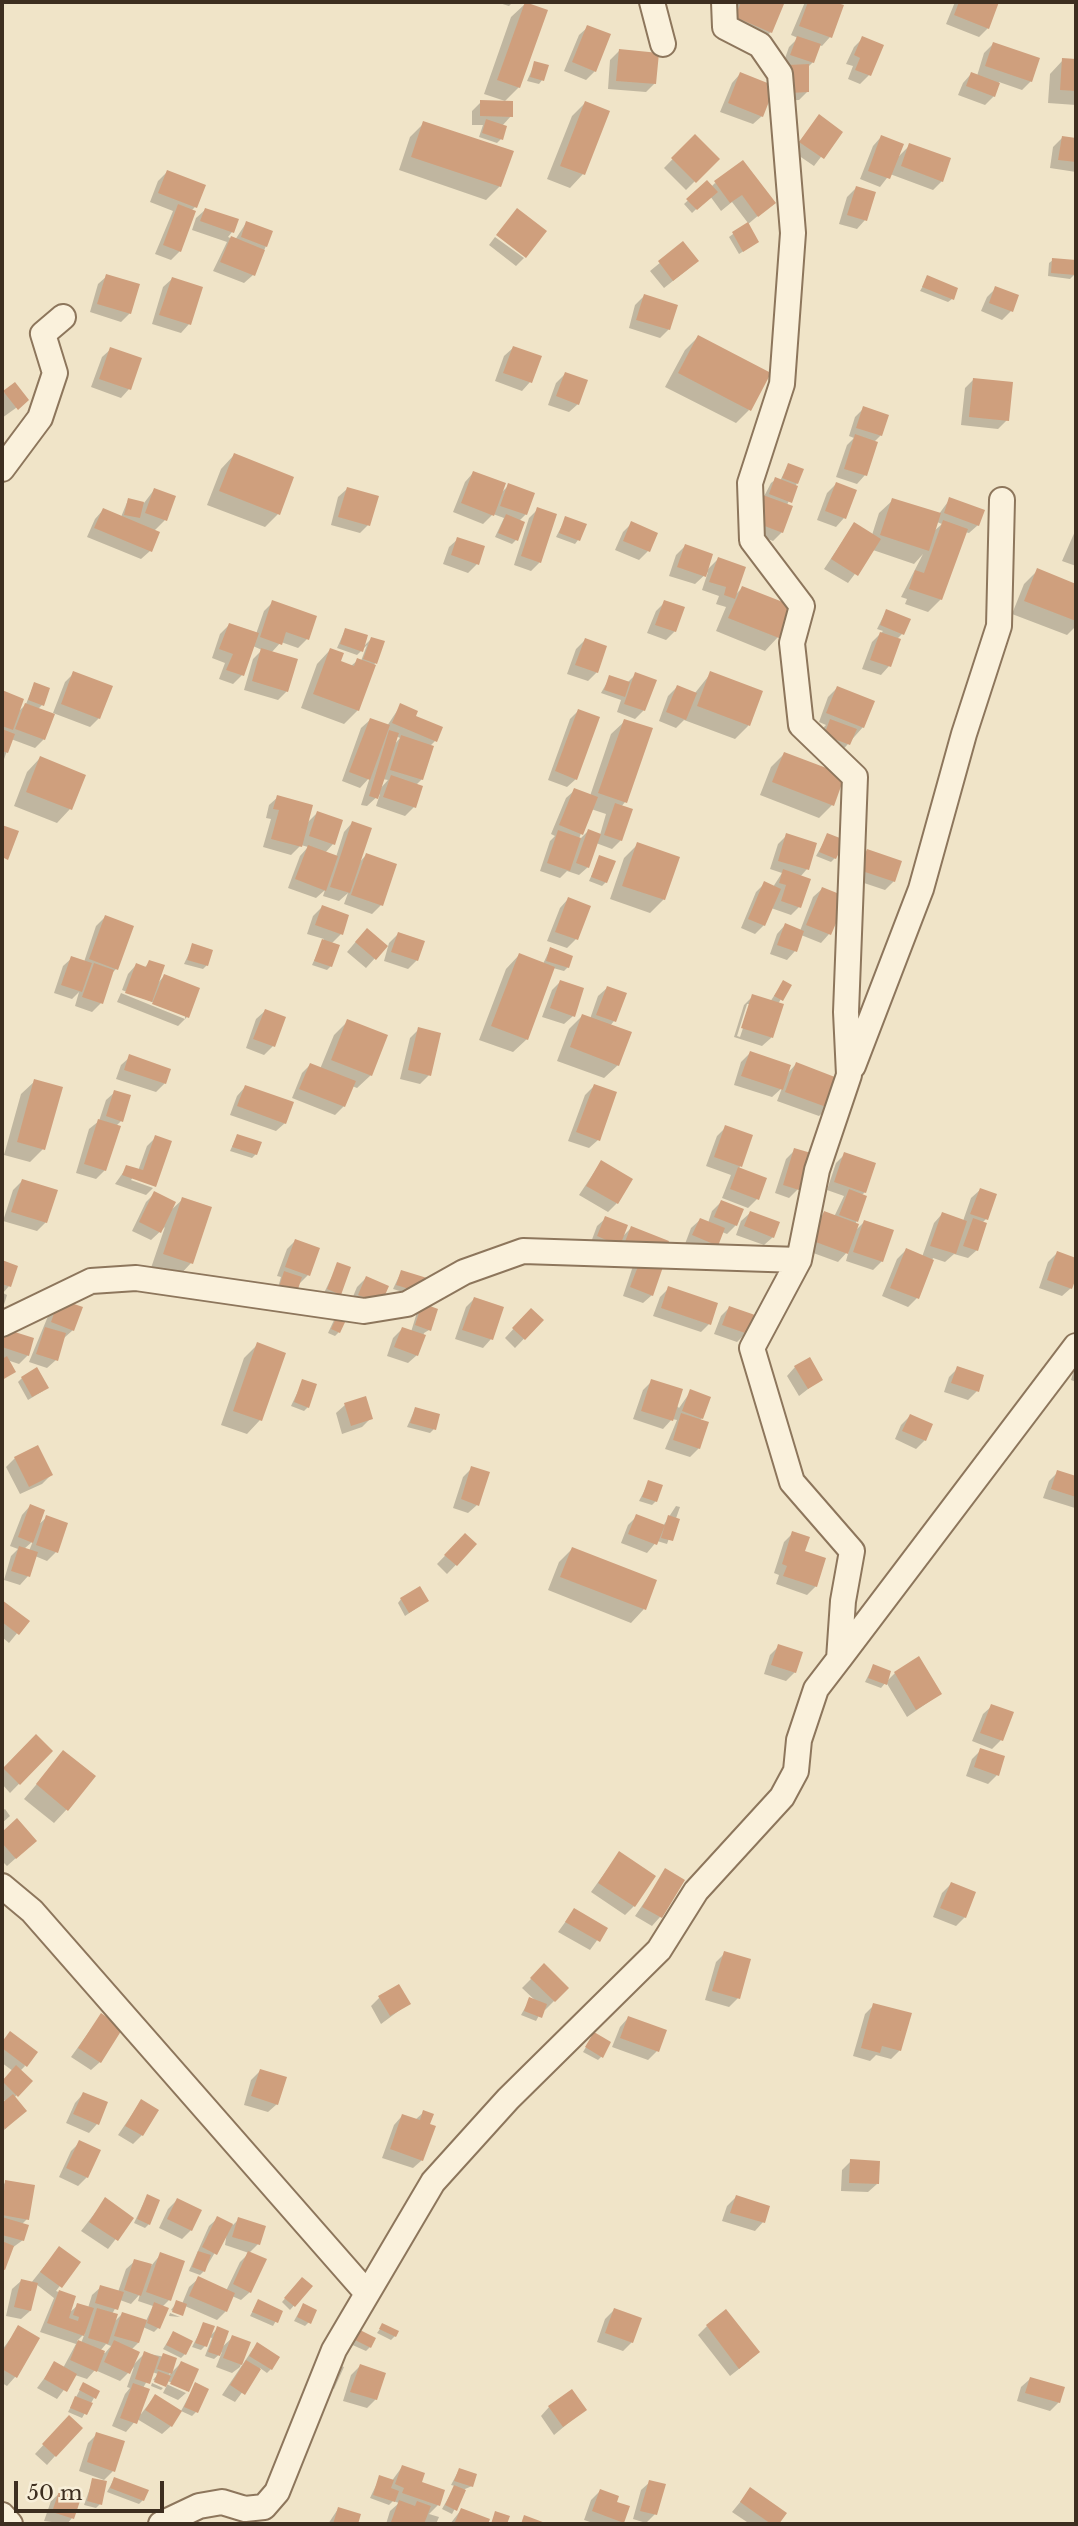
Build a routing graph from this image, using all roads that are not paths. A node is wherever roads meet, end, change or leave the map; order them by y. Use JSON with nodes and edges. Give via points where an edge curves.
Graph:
{"nodes":[{"id":1,"x":652,"y":2,"type":"edge"},
{"id":2,"x":724,"y":2,"type":"edge"},
{"id":3,"x":663,"y":44,"type":"dead end"},
{"id":4,"x":63,"y":317,"type":"dead end"},
{"id":5,"x":2,"y":469,"type":"edge"},
{"id":6,"x":1002,"y":500,"type":"dead end"},
{"id":7,"x":849,"y":1075,"type":"junction"},
{"id":8,"x":799,"y":1260,"type":"junction"},
{"id":9,"x":2,"y":1324,"type":"edge"},
{"id":10,"x":1076,"y":1346,"type":"edge"},
{"id":11,"x":839,"y":1659,"type":"junction"},
{"id":12,"x":2,"y":1886,"type":"edge"},
{"id":13,"x":367,"y":2293,"type":"junction"},
{"id":14,"x":2,"y":2515,"type":"edge"},
{"id":15,"x":10,"y":2524,"type":"edge"},
{"id":16,"x":161,"y":2524,"type":"edge"}],
"edges":[{"from":1,"to":3,"type":"street"},
{"from":2,"to":7,"type":"street","via":[[725,27],[760,45],[780,74],[793,233],[782,384],[750,483],[752,540],[802,606],[792,643],[801,724],[855,777],[846,1012]]},
{"from":4,"to":5,"type":"street","via":[[43,334],[55,373],[40,418]]},
{"from":6,"to":7,"type":"street","via":[[999,626],[921,889]]},
{"from":7,"to":8,"type":"street","via":[[817,1170]]},
{"from":8,"to":9,"type":"street","via":[[523,1251],[464,1272],[407,1304],[363,1311],[135,1278],[91,1281]]},
{"from":8,"to":11,"type":"street","via":[[752,1348],[792,1482],[852,1551]]},
{"from":10,"to":11,"type":"street"},
{"from":11,"to":13,"type":"street","via":[[816,1689],[799,1740],[796,1771],[782,1797],[696,1891],[659,1950],[508,2099],[433,2182]]},
{"from":12,"to":13,"type":"street","via":[[32,1911]]},
{"from":13,"to":16,"type":"street","via":[[334,2350],[277,2492],[264,2507],[245,2509],[222,2502],[199,2506]]},
{"from":14,"to":15,"type":"street"}]}
